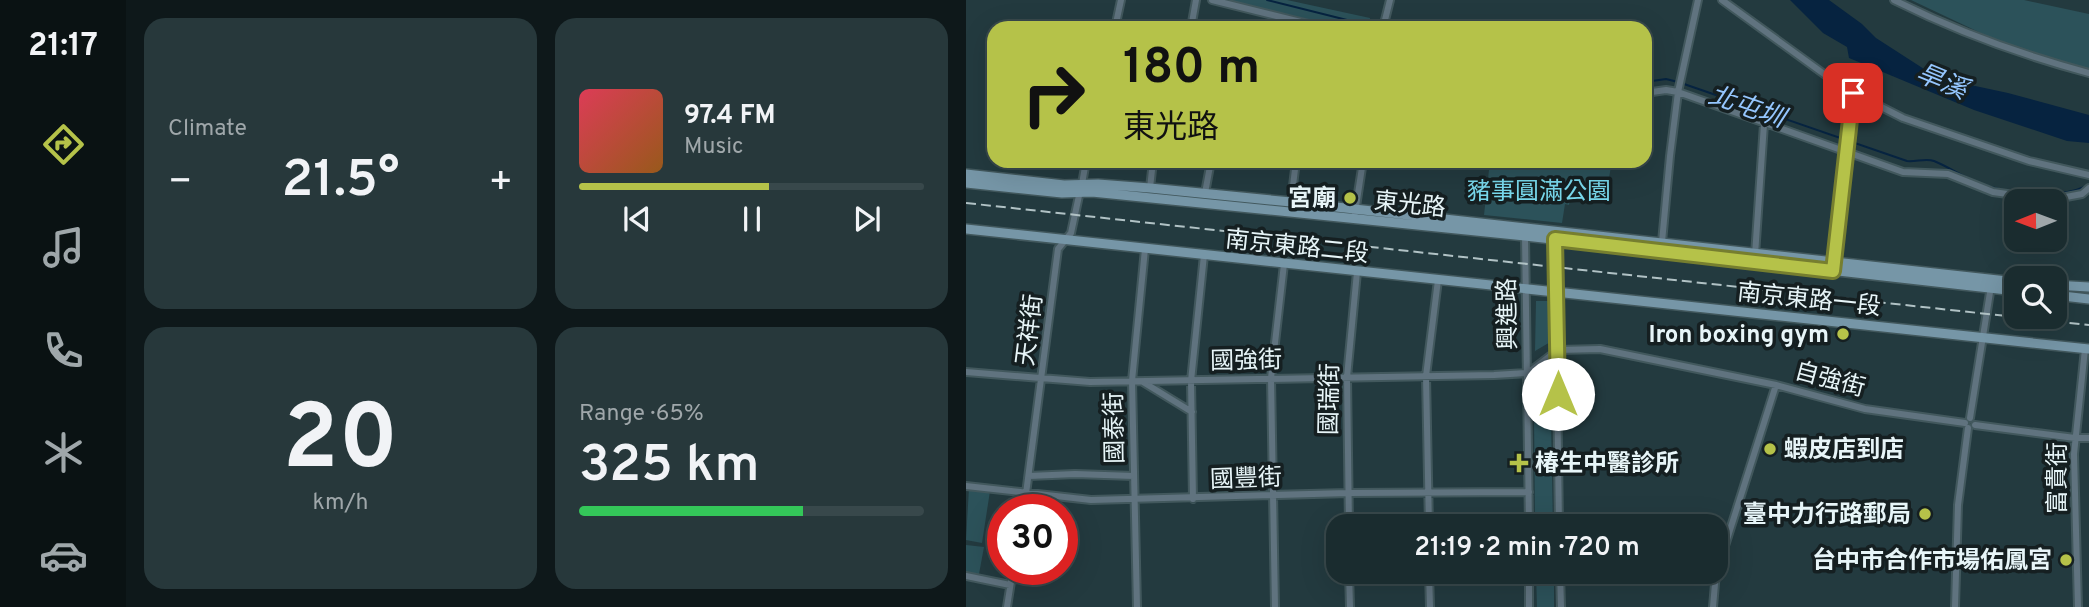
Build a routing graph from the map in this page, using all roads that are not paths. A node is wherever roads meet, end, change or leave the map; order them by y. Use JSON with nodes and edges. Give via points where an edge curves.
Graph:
{"nodes":[{"id":1,"x":1121,"y":0,"type":"edge"},
{"id":2,"x":1196,"y":0,"type":"edge"},
{"id":3,"x":1212,"y":0,"type":"edge"},
{"id":4,"x":1390,"y":0,"type":"edge"},
{"id":5,"x":1698,"y":0,"type":"edge"},
{"id":6,"x":1722,"y":0,"type":"edge"},
{"id":7,"x":1894,"y":0,"type":"edge"},
{"id":8,"x":1116,"y":21,"type":"edge"},
{"id":9,"x":1192,"y":21,"type":"edge"},
{"id":10,"x":1291,"y":21,"type":"edge"},
{"id":11,"x":1384,"y":21,"type":"edge"},
{"id":12,"x":2089,"y":73,"type":"edge"},
{"id":13,"x":1679,"y":91,"type":"junction"},
{"id":14,"x":1652,"y":92,"type":"edge"},
{"id":15,"x":1853,"y":93,"type":"junction"},
{"id":16,"x":1763,"y":124,"type":"junction"},
{"id":17,"x":1847,"y":151,"type":"junction"},
{"id":18,"x":1085,"y":168,"type":"edge"},
{"id":19,"x":1152,"y":168,"type":"edge"},
{"id":20,"x":1210,"y":168,"type":"edge"},
{"id":21,"x":1295,"y":168,"type":"edge"},
{"id":22,"x":1362,"y":168,"type":"edge"},
{"id":23,"x":966,"y":174,"type":"edge"},
{"id":24,"x":2089,"y":175,"type":"edge"},
{"id":25,"x":966,"y":183,"type":"edge"},
{"id":26,"x":1081,"y":187,"type":"junction"},
{"id":27,"x":1150,"y":188,"type":"junction"},
{"id":28,"x":2089,"y":188,"type":"edge"},
{"id":29,"x":1205,"y":193,"type":"junction"},
{"id":30,"x":1291,"y":202,"type":"junction"},
{"id":31,"x":1355,"y":214,"type":"junction"},
{"id":32,"x":966,"y":229,"type":"edge"},
{"id":33,"x":1525,"y":232,"type":"junction"},
{"id":34,"x":1555,"y":235,"type":"junction"},
{"id":35,"x":1064,"y":240,"type":"junction"},
{"id":36,"x":1662,"y":242,"type":"junction"},
{"id":37,"x":1145,"y":249,"type":"junction"},
{"id":38,"x":1204,"y":255,"type":"junction"},
{"id":39,"x":1755,"y":257,"type":"junction"},
{"id":40,"x":1284,"y":264,"type":"junction"},
{"id":41,"x":1834,"y":266,"type":"junction"},
{"id":42,"x":1357,"y":272,"type":"junction"},
{"id":43,"x":1438,"y":281,"type":"junction"},
{"id":44,"x":2004,"y":283,"type":"edge"},
{"id":45,"x":1991,"y":284,"type":"junction"},
{"id":46,"x":2067,"y":286,"type":"edge"},
{"id":47,"x":2004,"y":288,"type":"edge"},
{"id":48,"x":2089,"y":288,"type":"edge"},
{"id":49,"x":1525,"y":289,"type":"junction"},
{"id":50,"x":1557,"y":293,"type":"junction"},
{"id":51,"x":2067,"y":296,"type":"edge"},
{"id":52,"x":2089,"y":299,"type":"edge"},
{"id":53,"x":1981,"y":337,"type":"junction"},
{"id":54,"x":2087,"y":349,"type":"edge"},
{"id":55,"x":1558,"y":350,"type":"junction"},
{"id":56,"x":966,"y":372,"type":"edge"},
{"id":57,"x":1528,"y":373,"type":"junction"},
{"id":58,"x":1426,"y":376,"type":"junction"},
{"id":59,"x":1347,"y":377,"type":"junction"},
{"id":60,"x":1043,"y":378,"type":"junction"},
{"id":61,"x":1271,"y":378,"type":"junction"},
{"id":62,"x":1132,"y":381,"type":"junction"},
{"id":63,"x":1143,"y":381,"type":"junction"},
{"id":64,"x":1191,"y":381,"type":"junction"},
{"id":65,"x":1776,"y":385,"type":"junction"},
{"id":66,"x":1528,"y":408,"type":"junction"},
{"id":67,"x":1558,"y":408,"type":"junction"},
{"id":68,"x":1192,"y":412,"type":"junction"},
{"id":69,"x":1969,"y":424,"type":"junction"},
{"id":70,"x":2075,"y":438,"type":"junction"},
{"id":71,"x":2089,"y":438,"type":"edge"},
{"id":72,"x":1029,"y":476,"type":"junction"},
{"id":73,"x":1134,"y":476,"type":"junction"},
{"id":74,"x":966,"y":486,"type":"edge"},
{"id":75,"x":1529,"y":492,"type":"junction"},
{"id":76,"x":1027,"y":493,"type":"junction"},
{"id":77,"x":1348,"y":493,"type":"junction"},
{"id":78,"x":1429,"y":493,"type":"junction"},
{"id":79,"x":1272,"y":496,"type":"junction"},
{"id":80,"x":1135,"y":499,"type":"junction"},
{"id":81,"x":1193,"y":499,"type":"junction"},
{"id":82,"x":1349,"y":514,"type":"edge"},
{"id":83,"x":1429,"y":514,"type":"edge"},
{"id":84,"x":1529,"y":514,"type":"edge"},
{"id":85,"x":1559,"y":514,"type":"edge"},
{"id":86,"x":1728,"y":534,"type":"edge"},
{"id":87,"x":966,"y":576,"type":"edge"},
{"id":88,"x":987,"y":580,"type":"edge"},
{"id":89,"x":1349,"y":584,"type":"edge"},
{"id":90,"x":1429,"y":584,"type":"edge"},
{"id":91,"x":1529,"y":584,"type":"edge"},
{"id":92,"x":1560,"y":584,"type":"edge"},
{"id":93,"x":1715,"y":584,"type":"edge"},
{"id":94,"x":1010,"y":585,"type":"edge"},
{"id":95,"x":1007,"y":607,"type":"edge"},
{"id":96,"x":1137,"y":607,"type":"edge"},
{"id":97,"x":1275,"y":607,"type":"edge"},
{"id":98,"x":1350,"y":607,"type":"edge"},
{"id":99,"x":1430,"y":607,"type":"edge"},
{"id":100,"x":1529,"y":607,"type":"edge"},
{"id":101,"x":1561,"y":607,"type":"edge"},
{"id":102,"x":1713,"y":607,"type":"edge"},
{"id":103,"x":1955,"y":607,"type":"edge"},
{"id":104,"x":2078,"y":607,"type":"edge"}],
"edges":[{"from":1,"to":8,"type":"street"},
{"from":2,"to":9,"type":"street"},
{"from":3,"to":10,"type":"street"},
{"from":4,"to":11,"type":"street"},
{"from":5,"to":13,"type":"street"},
{"from":6,"to":15,"type":"street"},
{"from":7,"to":12,"type":"street","via":[[2007,48]]},
{"from":13,"to":14,"type":"street"},
{"from":13,"to":16,"type":"street"},
{"from":13,"to":36,"type":"street"},
{"from":15,"to":17,"type":"street"},
{"from":15,"to":24,"type":"street","via":[[1903,118],[1986,147]]},
{"from":16,"to":17,"type":"street"},
{"from":16,"to":39,"type":"street"},
{"from":17,"to":28,"type":"street","via":[[1903,172],[1948,174],[1986,189],[2050,200],[2082,194]]},
{"from":17,"to":41,"type":"street"},
{"from":18,"to":26,"type":"street","name":"天祥街"},
{"from":19,"to":27,"type":"street"},
{"from":20,"to":29,"type":"street"},
{"from":21,"to":30,"type":"street"},
{"from":22,"to":31,"type":"street"},
{"from":23,"to":26,"type":"street","name":"東光路"},
{"from":25,"to":26,"type":"street","name":"東光路","via":[[1062,193]]},
{"from":26,"to":27,"type":"street","name":"東光路"},
{"from":26,"to":31,"type":"street","name":"東光路"},
{"from":26,"to":35,"type":"street","name":"天祥街","via":[[1071,233]]},
{"from":27,"to":29,"type":"street","name":"東光路"},
{"from":29,"to":30,"type":"street","name":"東光路"},
{"from":30,"to":31,"type":"street","name":"東光路"},
{"from":31,"to":33,"type":"street","name":"東光路"},
{"from":32,"to":35,"type":"street","name":"南京東路二段"},
{"from":33,"to":34,"type":"street","name":"東光路"},
{"from":33,"to":49,"type":"street","name":"興進路"},
{"from":34,"to":36,"type":"street","name":"東光路"},
{"from":34,"to":39,"type":"street","name":"東光路"},
{"from":34,"to":50,"type":"street","name":"興進路"},
{"from":35,"to":37,"type":"street","name":"南京東路二段"},
{"from":35,"to":60,"type":"street","name":"天祥街","via":[[1058,249]]},
{"from":36,"to":39,"type":"street","name":"東光路"},
{"from":37,"to":38,"type":"street","name":"南京東路二段"},
{"from":37,"to":62,"type":"street","name":"國泰街"},
{"from":38,"to":40,"type":"street","name":"南京東路二段"},
{"from":38,"to":64,"type":"street"},
{"from":39,"to":41,"type":"street","name":"東光路"},
{"from":40,"to":42,"type":"street","name":"南京東路二段"},
{"from":40,"to":61,"type":"street"},
{"from":41,"to":45,"type":"street","name":"東光路"},
{"from":42,"to":43,"type":"street","name":"南京東路二段"},
{"from":42,"to":59,"type":"street","name":"國瑞街"},
{"from":43,"to":49,"type":"street","name":"南京東路二段"},
{"from":43,"to":58,"type":"street"},
{"from":44,"to":45,"type":"street","name":"東光路"},
{"from":45,"to":47,"type":"street","name":"東光路"},
{"from":45,"to":53,"type":"street"},
{"from":46,"to":48,"type":"street"},
{"from":49,"to":50,"type":"street","name":"南京東路一段"},
{"from":49,"to":57,"type":"street","name":"興進路"},
{"from":50,"to":53,"type":"street","name":"南京東路一段"},
{"from":50,"to":55,"type":"street","name":"興進路"},
{"from":51,"to":52,"type":"street"},
{"from":53,"to":54,"type":"street","name":"南京東路一段"},
{"from":53,"to":69,"type":"street"},
{"from":54,"to":70,"type":"street","name":"富貴街"},
{"from":55,"to":57,"type":"street"},
{"from":55,"to":65,"type":"street","name":"自強街","via":[[1600,349]]},
{"from":55,"to":67,"type":"street","name":"興進路"},
{"from":56,"to":60,"type":"street","name":"國強街"},
{"from":57,"to":58,"type":"street","name":"國強街"},
{"from":57,"to":66,"type":"street","name":"興進路"},
{"from":58,"to":59,"type":"street","name":"國強街"},
{"from":58,"to":78,"type":"street"},
{"from":59,"to":61,"type":"street","name":"國強街"},
{"from":59,"to":77,"type":"street","name":"國瑞街"},
{"from":60,"to":62,"type":"street","name":"國強街"},
{"from":60,"to":72,"type":"street","name":"天祥街"},
{"from":61,"to":64,"type":"street","name":"國強街"},
{"from":61,"to":79,"type":"street"},
{"from":62,"to":63,"type":"street","name":"國強街"},
{"from":62,"to":73,"type":"street","name":"國泰街"},
{"from":63,"to":64,"type":"street","name":"國強街"},
{"from":63,"to":68,"type":"street"},
{"from":64,"to":68,"type":"street"},
{"from":65,"to":69,"type":"street","name":"自強街","via":[[1865,410]]},
{"from":65,"to":86,"type":"street"},
{"from":66,"to":67,"type":"street"},
{"from":66,"to":75,"type":"street","name":"興進路"},
{"from":67,"to":85,"type":"street","name":"興進路"},
{"from":68,"to":81,"type":"street"},
{"from":69,"to":70,"type":"street","name":"自強街"},
{"from":69,"to":103,"type":"street","via":[[1958,505]]},
{"from":70,"to":71,"type":"street","name":"自強街"},
{"from":70,"to":104,"type":"street","name":"富貴街"},
{"from":72,"to":73,"type":"street"},
{"from":72,"to":76,"type":"street","name":"天祥街"},
{"from":73,"to":80,"type":"street","name":"國泰街"},
{"from":74,"to":76,"type":"street","name":"國豐街"},
{"from":75,"to":78,"type":"street","name":"國豐街"},
{"from":75,"to":84,"type":"street","name":"興進路"},
{"from":76,"to":80,"type":"street","name":"國豐街"},
{"from":77,"to":78,"type":"street","name":"國豐街"},
{"from":77,"to":79,"type":"street","name":"國豐街"},
{"from":77,"to":82,"type":"street","name":"國瑞街"},
{"from":78,"to":83,"type":"street"},
{"from":79,"to":81,"type":"street","name":"國豐街"},
{"from":79,"to":97,"type":"street"},
{"from":80,"to":81,"type":"street","name":"國豐街"},
{"from":80,"to":96,"type":"street","name":"國泰街"},
{"from":87,"to":88,"type":"street"},
{"from":89,"to":98,"type":"street"},
{"from":90,"to":99,"type":"street"},
{"from":91,"to":100,"type":"street"},
{"from":92,"to":101,"type":"street"},
{"from":93,"to":102,"type":"street"},
{"from":94,"to":95,"type":"street"}]}
